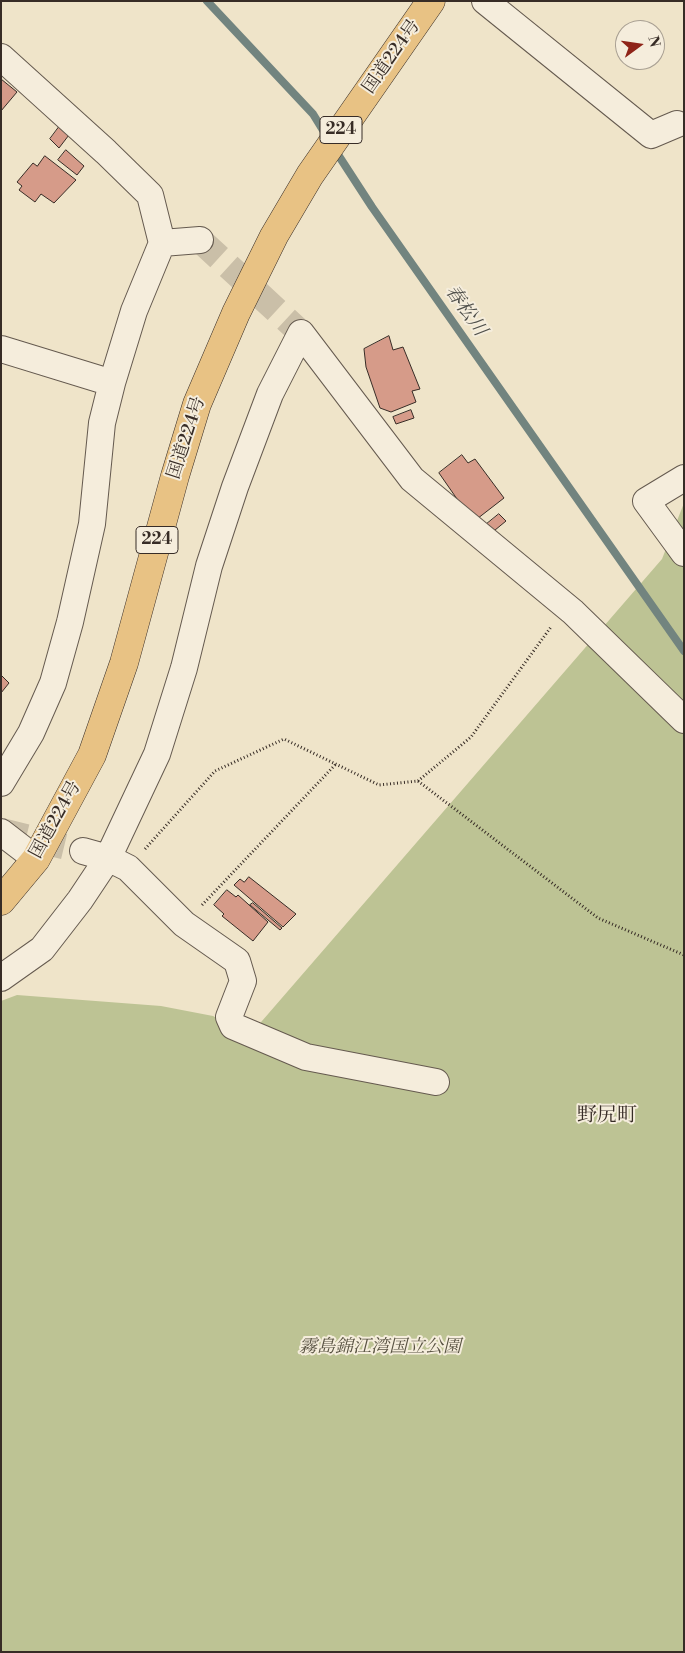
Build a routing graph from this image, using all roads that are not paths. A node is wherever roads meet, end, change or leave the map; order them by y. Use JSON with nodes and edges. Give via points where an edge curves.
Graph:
{"nodes":[{"id":1,"x":431,"y":1,"type":"edge"},
{"id":2,"x":485,"y":1,"type":"edge"},
{"id":3,"x":1,"y":57,"type":"edge"},
{"id":4,"x":677,"y":124,"type":"dead end"},
{"id":5,"x":200,"y":240,"type":"dead end"},
{"id":6,"x":162,"y":243,"type":"junction"},
{"id":7,"x":1,"y":349,"type":"edge"},
{"id":8,"x":112,"y":383,"type":"junction"},
{"id":9,"x":684,"y":478,"type":"edge"},
{"id":10,"x":684,"y":553,"type":"edge"},
{"id":11,"x":684,"y":720,"type":"edge"},
{"id":12,"x":1,"y":783,"type":"edge"},
{"id":13,"x":1,"y":832,"type":"edge"},
{"id":14,"x":83,"y":851,"type":"tunnel mouth"},
{"id":15,"x":36,"y":858,"type":"junction"},
{"id":16,"x":118,"y":863,"type":"junction"},
{"id":17,"x":1,"y":901,"type":"edge"},
{"id":18,"x":1,"y":978,"type":"edge"},
{"id":19,"x":436,"y":1082,"type":"dead end"}],
"edges":[{"from":1,"to":15,"type":"highway","name":"国道224号","number":"224","via":[[310,175],[274,236],[236,312],[197,404],[124,663],[92,755]]},
{"from":2,"to":4,"type":"street","via":[[651,135]]},
{"from":3,"to":6,"type":"street","via":[[150,195]]},
{"from":5,"to":6,"type":"street"},
{"from":6,"to":8,"type":"street","via":[[134,312]]},
{"from":7,"to":8,"type":"street"},
{"from":8,"to":12,"type":"street","via":[[102,423],[92,524],[70,622],[53,683],[31,733]]},
{"from":9,"to":10,"type":"street","via":[[646,501]]},
{"from":11,"to":16,"type":"street","via":[[566,606],[412,479],[301,333],[270,394],[232,496],[209,566],[184,668]]},
{"from":13,"to":15,"type":"street"},
{"from":14,"to":16,"type":"street"},
{"from":15,"to":17,"type":"highway","name":"国道224号","number":"224"},
{"from":16,"to":18,"type":"street","via":[[80,900],[42,949]]},
{"from":16,"to":19,"type":"street","via":[[184,924],[237,961],[243,981],[229,1017],[233,1026],[306,1057]]}]}
